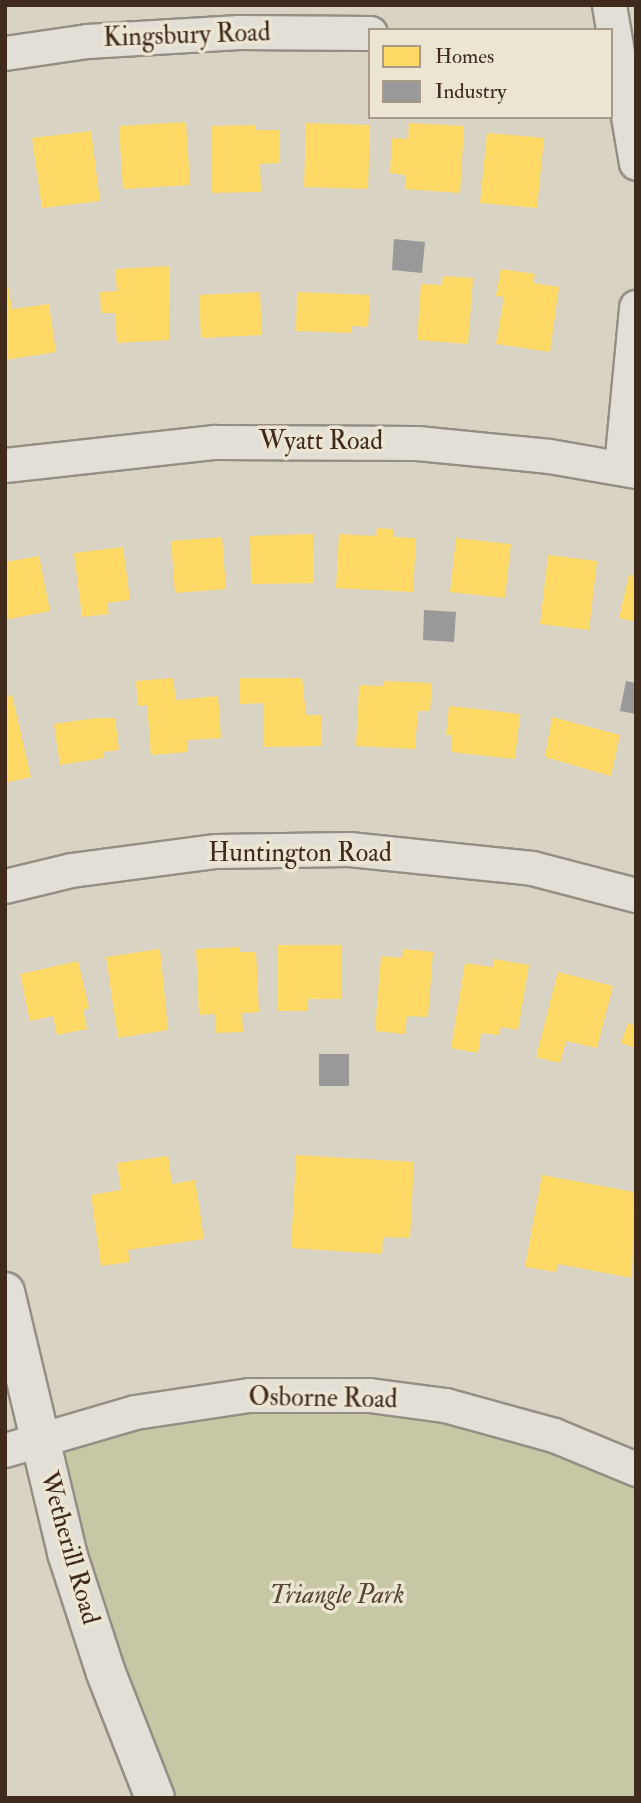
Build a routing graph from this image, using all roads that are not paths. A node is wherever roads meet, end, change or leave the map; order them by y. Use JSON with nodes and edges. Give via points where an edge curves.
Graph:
{"nodes":[{"id":1,"x":609,"y":5,"type":"edge"},
{"id":2,"x":368,"y":33,"type":"edge"},
{"id":3,"x":5,"y":53,"type":"edge"},
{"id":4,"x":622,"y":56,"type":"edge"},
{"id":5,"x":636,"y":163,"type":"edge"},
{"id":6,"x":636,"y":307,"type":"edge"},
{"id":7,"x":5,"y":466,"type":"edge"},
{"id":8,"x":628,"y":469,"type":"edge"},
{"id":9,"x":5,"y":886,"type":"edge"},
{"id":10,"x":636,"y":895,"type":"edge"},
{"id":11,"x":5,"y":1292,"type":"edge"},
{"id":12,"x":22,"y":1445,"type":"edge"},
{"id":13,"x":636,"y":1469,"type":"edge"},
{"id":14,"x":155,"y":1798,"type":"edge"}],
"edges":[{"from":1,"to":4,"type":"street"},
{"from":2,"to":3,"type":"street","name":"Kingsbury Road","via":[[225,33],[88,41]]},
{"from":4,"to":5,"type":"street"},
{"from":6,"to":8,"type":"street"},
{"from":7,"to":8,"type":"street","name":"Wyatt Road","via":[[133,448],[269,442],[417,443]]},
{"from":9,"to":10,"type":"street","name":"Huntington Road","via":[[71,870],[216,851],[349,849],[531,868]]},
{"from":11,"to":12,"type":"street","name":"Wetherill Road"},
{"from":12,"to":13,"type":"street","name":"Osborne Road","via":[[135,1412],[249,1395],[369,1395],[446,1405],[554,1436]]},
{"from":12,"to":14,"type":"street","name":"Wetherill Road"}]}
